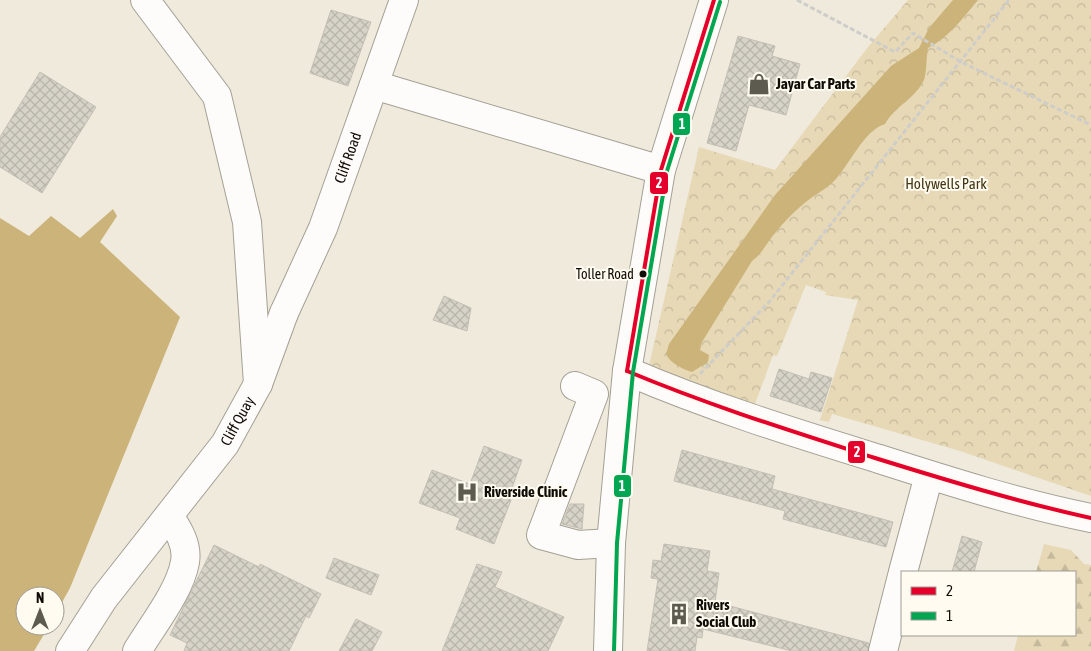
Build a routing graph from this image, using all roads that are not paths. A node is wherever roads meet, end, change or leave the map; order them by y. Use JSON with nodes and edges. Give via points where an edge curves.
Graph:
{"nodes":[{"id":1,"x":145,"y":0,"type":"edge"},
{"id":2,"x":404,"y":0,"type":"edge"},
{"id":3,"x":714,"y":0,"type":"edge"},
{"id":4,"x":374,"y":86,"type":"junction"},
{"id":5,"x":661,"y":170,"type":"junction"},
{"id":6,"x":284,"y":313,"type":"joint"},
{"id":7,"x":626,"y":371,"type":"junction"},
{"id":8,"x":258,"y":384,"type":"junction"},
{"id":9,"x":574,"y":386,"type":"dead end"},
{"id":10,"x":929,"y":475,"type":"junction"},
{"id":11,"x":169,"y":516,"type":"junction"},
{"id":12,"x":1091,"y":518,"type":"edge"},
{"id":13,"x":611,"y":543,"type":"junction"},
{"id":14,"x":904,"y":571,"type":"edge"},
{"id":15,"x":901,"y":582,"type":"edge"},
{"id":16,"x":70,"y":651,"type":"edge"},
{"id":17,"x":136,"y":651,"type":"edge"},
{"id":18,"x":608,"y":651,"type":"edge"},
{"id":19,"x":883,"y":651,"type":"edge"}],
"edges":[{"from":1,"to":8,"type":"street","via":[[217,96],[247,222]]},
{"from":2,"to":4,"type":"street","name":"Cliff Road"},
{"from":3,"to":5,"type":"street"},
{"from":4,"to":5,"type":"street"},
{"from":4,"to":6,"type":"street","name":"Cliff Road","via":[[323,228]]},
{"from":5,"to":7,"type":"street"},
{"from":6,"to":8,"type":"street","name":"Cliff Quay"},
{"from":7,"to":10,"type":"street","via":[[680,395]]},
{"from":7,"to":13,"type":"street"},
{"from":8,"to":11,"type":"street","name":"Cliff Quay","via":[[225,444]]},
{"from":9,"to":13,"type":"street","via":[[594,394],[541,535],[578,545]]},
{"from":10,"to":12,"type":"street"},
{"from":10,"to":14,"type":"street"},
{"from":11,"to":16,"type":"street","name":"Cliff Quay","via":[[104,598]]},
{"from":11,"to":17,"type":"street","via":[[181,534],[186,561],[178,582]]},
{"from":13,"to":18,"type":"street"},
{"from":15,"to":19,"type":"street"}]}
